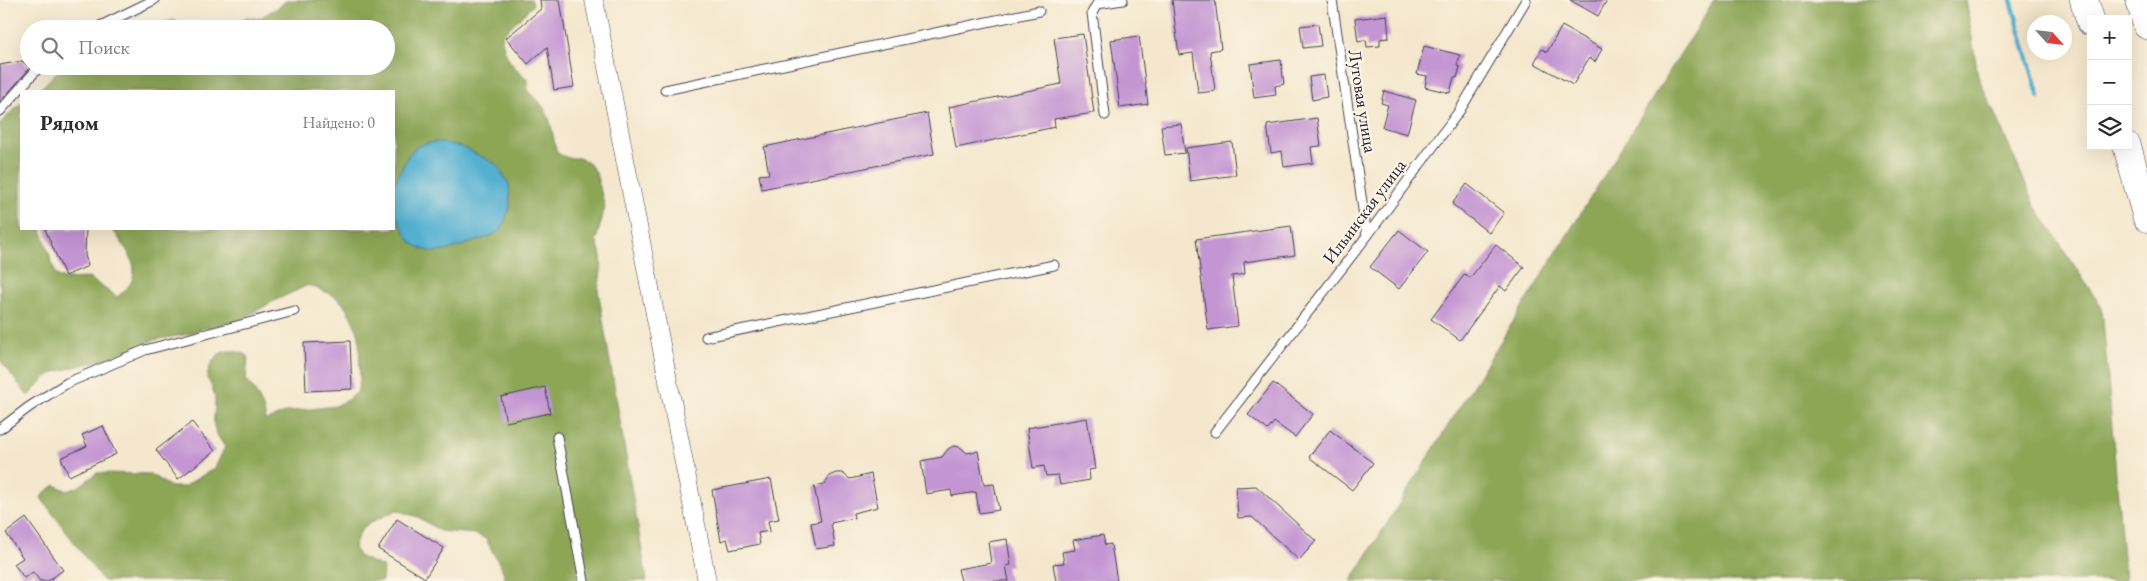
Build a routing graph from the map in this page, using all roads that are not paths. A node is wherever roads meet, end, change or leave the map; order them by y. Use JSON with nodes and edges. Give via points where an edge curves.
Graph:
{"nodes":[{"id":1,"x":154,"y":0,"type":"edge"},
{"id":2,"x":594,"y":0,"type":"edge"},
{"id":3,"x":1123,"y":0,"type":"edge"},
{"id":4,"x":1332,"y":0,"type":"edge"},
{"id":5,"x":1526,"y":0,"type":"edge"},
{"id":6,"x":2084,"y":0,"type":"edge"},
{"id":7,"x":2140,"y":0,"type":"edge"},
{"id":8,"x":1039,"y":11,"type":"dead end"},
{"id":9,"x":2089,"y":15,"type":"edge"},
{"id":10,"x":113,"y":20,"type":"edge"},
{"id":11,"x":2147,"y":25,"type":"edge"},
{"id":12,"x":32,"y":75,"type":"edge"},
{"id":13,"x":665,"y":90,"type":"dead end"},
{"id":14,"x":0,"y":111,"type":"edge"},
{"id":15,"x":1105,"y":115,"type":"dead end"},
{"id":16,"x":2128,"y":150,"type":"edge"},
{"id":17,"x":2147,"y":218,"type":"edge"},
{"id":18,"x":1367,"y":236,"type":"junction"},
{"id":19,"x":1054,"y":265,"type":"dead end"},
{"id":20,"x":294,"y":311,"type":"dead end"},
{"id":21,"x":706,"y":337,"type":"dead end"},
{"id":22,"x":0,"y":429,"type":"edge"},
{"id":23,"x":1215,"y":432,"type":"dead end"},
{"id":24,"x":557,"y":437,"type":"dead end"},
{"id":25,"x":584,"y":581,"type":"edge"},
{"id":26,"x":706,"y":581,"type":"edge"}],
"edges":[{"from":1,"to":10,"type":"lane"},
{"from":2,"to":26,"type":"street"},
{"from":3,"to":15,"type":"lane","via":[[1098,4],[1092,13]]},
{"from":4,"to":18,"type":"lane","name":"Луговая улица"},
{"from":5,"to":18,"type":"lane","name":"Ильинская улица","via":[[1460,110]]},
{"from":6,"to":9,"type":"highway"},
{"from":7,"to":11,"type":"highway"},
{"from":8,"to":13,"type":"lane"},
{"from":12,"to":14,"type":"lane"},
{"from":16,"to":17,"type":"highway"},
{"from":18,"to":23,"type":"lane","name":"Ильинская улица"},
{"from":19,"to":21,"type":"lane"},
{"from":20,"to":22,"type":"lane","via":[[145,350],[67,383]]},
{"from":24,"to":25,"type":"lane"}]}
